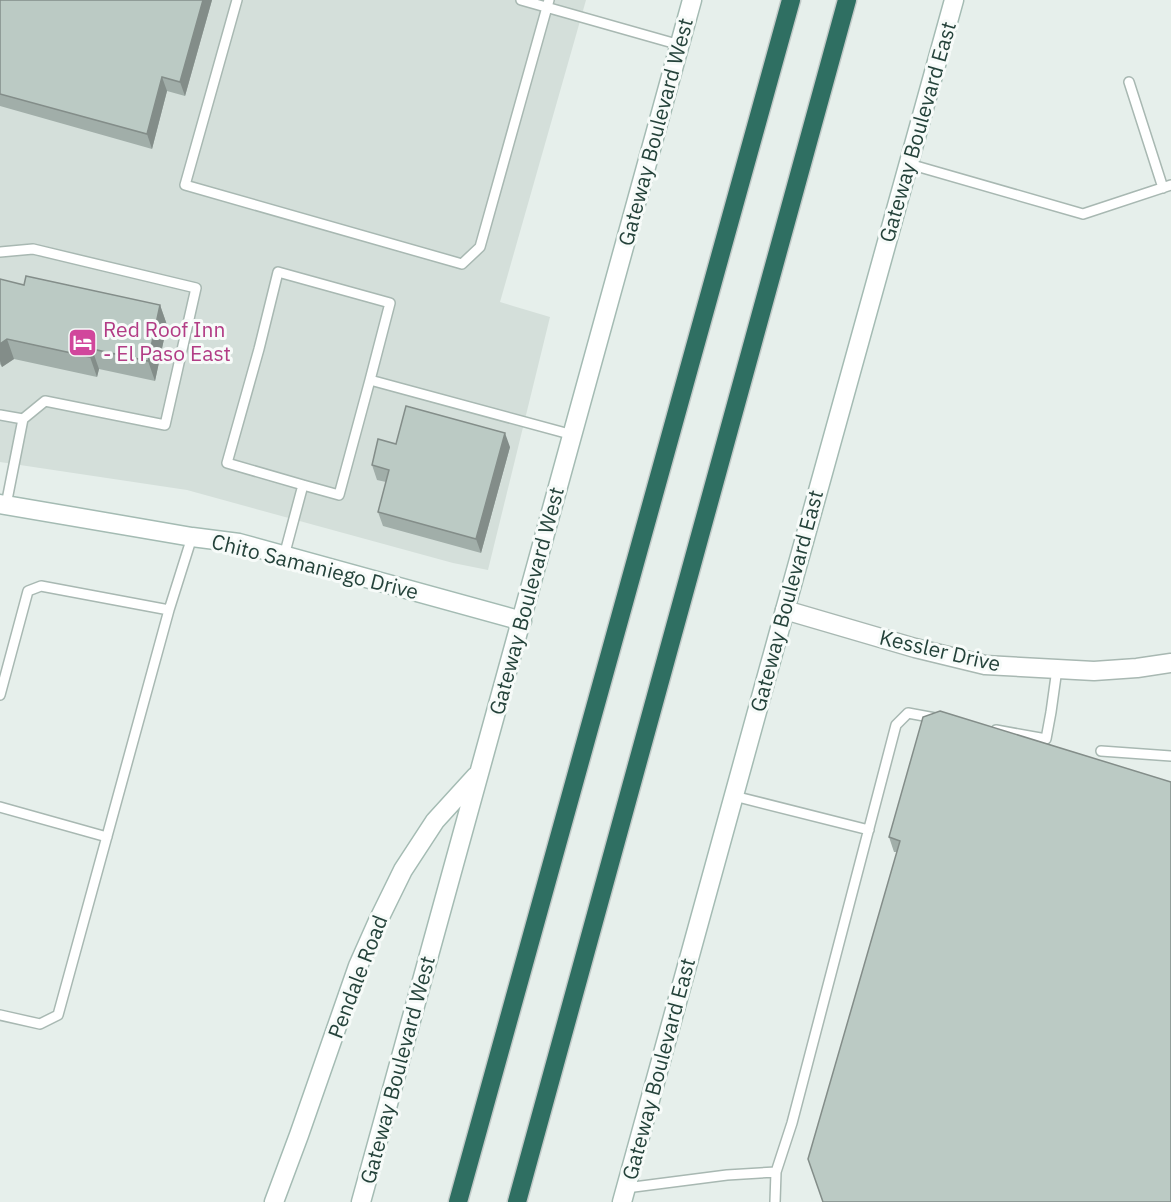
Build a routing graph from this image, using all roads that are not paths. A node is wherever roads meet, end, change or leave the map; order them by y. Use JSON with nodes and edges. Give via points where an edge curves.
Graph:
{"nodes":[{"id":1,"x":237,"y":0,"type":"edge"},
{"id":2,"x":521,"y":0,"type":"edge"},
{"id":3,"x":692,"y":0,"type":"edge"},
{"id":4,"x":791,"y":0,"type":"edge"},
{"id":5,"x":954,"y":0,"type":"edge"},
{"id":6,"x":846,"y":2,"type":"edge"},
{"id":7,"x":548,"y":4,"type":"edge"},
{"id":8,"x":680,"y":45,"type":"junction"},
{"id":9,"x":1130,"y":82,"type":"dead end"},
{"id":10,"x":909,"y":164,"type":"junction"},
{"id":11,"x":1167,"y":186,"type":"edge"},
{"id":12,"x":0,"y":252,"type":"edge"},
{"id":13,"x":370,"y":381,"type":"junction"},
{"id":14,"x":0,"y":415,"type":"edge"},
{"id":15,"x":23,"y":419,"type":"junction"},
{"id":16,"x":573,"y":435,"type":"junction"},
{"id":17,"x":303,"y":485,"type":"junction"},
{"id":18,"x":3,"y":504,"type":"edge"},
{"id":19,"x":192,"y":537,"type":"junction"},
{"id":20,"x":284,"y":556,"type":"junction"},
{"id":21,"x":169,"y":610,"type":"junction"},
{"id":22,"x":785,"y":610,"type":"junction"},
{"id":23,"x":522,"y":621,"type":"junction"},
{"id":24,"x":1171,"y":663,"type":"edge"},
{"id":25,"x":1057,"y":669,"type":"junction"},
{"id":26,"x":0,"y":695,"type":"edge"},
{"id":27,"x":943,"y":720,"type":"edge"},
{"id":28,"x":989,"y":728,"type":"edge"},
{"id":29,"x":1101,"y":751,"type":"dead end"},
{"id":30,"x":1171,"y":756,"type":"edge"},
{"id":31,"x":480,"y":773,"type":"junction"},
{"id":32,"x":734,"y":796,"type":"junction"},
{"id":33,"x":0,"y":807,"type":"edge"},
{"id":34,"x":869,"y":830,"type":"junction"},
{"id":35,"x":106,"y":837,"type":"junction"},
{"id":36,"x":0,"y":1015,"type":"edge"},
{"id":37,"x":776,"y":1172,"type":"junction"},
{"id":38,"x":624,"y":1195,"type":"edge"},
{"id":39,"x":274,"y":1202,"type":"edge"},
{"id":40,"x":361,"y":1202,"type":"edge"},
{"id":41,"x":458,"y":1202,"type":"edge"},
{"id":42,"x":517,"y":1202,"type":"edge"},
{"id":43,"x":775,"y":1202,"type":"edge"}],
"edges":[{"from":1,"to":7,"type":"lane","via":[[185,185],[462,264],[480,247]]},
{"from":2,"to":7,"type":"lane"},
{"from":3,"to":8,"type":"main road","name":"Gateway Boulevard West"},
{"from":4,"to":41,"type":"highway"},
{"from":5,"to":10,"type":"main road","name":"Gateway Boulevard East"},
{"from":6,"to":42,"type":"highway"},
{"from":7,"to":8,"type":"lane"},
{"from":8,"to":16,"type":"main road","name":"Gateway Boulevard West"},
{"from":9,"to":11,"type":"lane"},
{"from":10,"to":11,"type":"lane","via":[[1083,214]]},
{"from":10,"to":22,"type":"main road","name":"Gateway Boulevard East"},
{"from":12,"to":15,"type":"lane","via":[[33,249],[196,288],[165,425],[45,401]]},
{"from":13,"to":16,"type":"lane"},
{"from":13,"to":17,"type":"lane","via":[[339,495]]},
{"from":13,"to":17,"type":"lane","via":[[390,303],[278,272],[228,463]]},
{"from":14,"to":15,"type":"lane"},
{"from":15,"to":18,"type":"lane"},
{"from":16,"to":23,"type":"main road","name":"Gateway Boulevard West"},
{"from":17,"to":20,"type":"lane"},
{"from":18,"to":19,"type":"main road","name":"Chito Samaniego Drive"},
{"from":19,"to":20,"type":"main road","name":"Chito Samaniego Drive","via":[[239,543]]},
{"from":19,"to":21,"type":"lane"},
{"from":20,"to":23,"type":"main road","name":"Chito Samaniego Drive"},
{"from":21,"to":26,"type":"lane","via":[[41,586],[28,591]]},
{"from":21,"to":35,"type":"lane"},
{"from":22,"to":25,"type":"main road","name":"Kessler Drive","via":[[985,665]]},
{"from":22,"to":32,"type":"main road","name":"Gateway Boulevard East"},
{"from":23,"to":31,"type":"main road","name":"Gateway Boulevard West"},
{"from":24,"to":25,"type":"main road","name":"Kessler Drive","via":[[1094,671]]},
{"from":25,"to":28,"type":"lane","via":[[1046,739]]},
{"from":27,"to":34,"type":"lane","via":[[908,713],[896,725]]},
{"from":29,"to":30,"type":"lane"},
{"from":31,"to":39,"type":"main road","name":"Pendale Road","via":[[435,821],[403,870],[378,921],[358,966]]},
{"from":31,"to":40,"type":"main road","name":"Gateway Boulevard West"},
{"from":32,"to":34,"type":"lane"},
{"from":32,"to":38,"type":"main road","name":"Gateway Boulevard East"},
{"from":33,"to":35,"type":"lane"},
{"from":34,"to":37,"type":"lane"},
{"from":35,"to":36,"type":"lane","via":[[58,1015],[40,1024]]},
{"from":37,"to":38,"type":"lane","via":[[727,1174]]},
{"from":37,"to":43,"type":"lane"}]}
